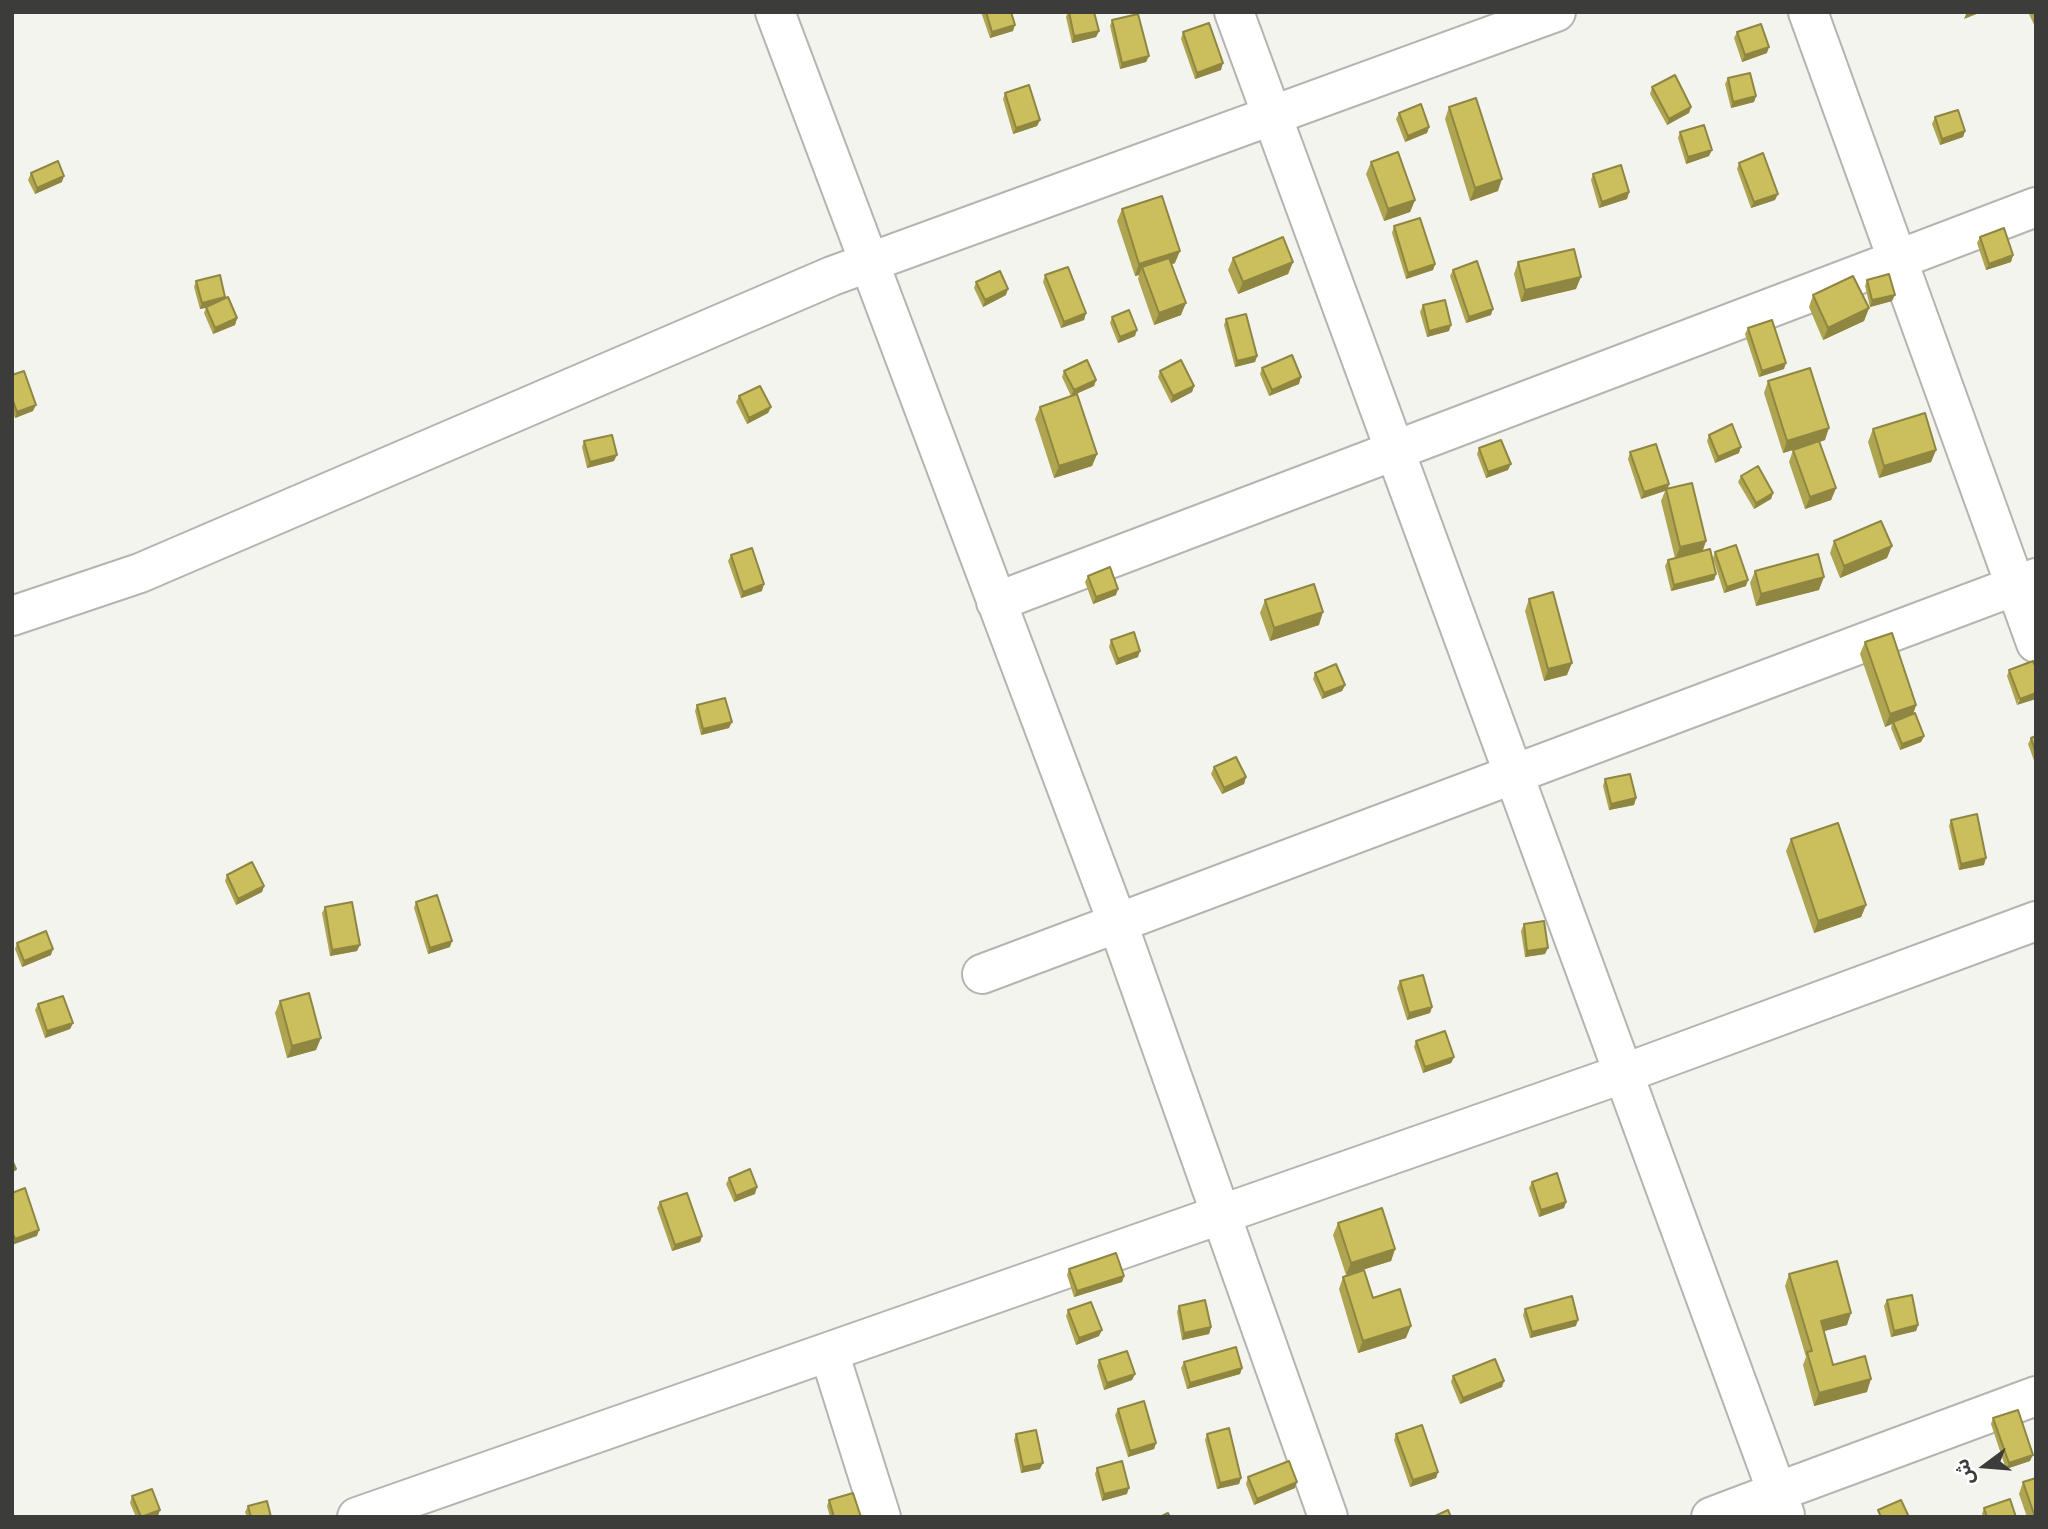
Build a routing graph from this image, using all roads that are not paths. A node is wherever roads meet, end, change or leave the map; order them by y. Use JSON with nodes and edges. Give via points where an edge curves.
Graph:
{"nodes":[{"id":1,"x":775,"y":12,"type":"edge"},
{"id":2,"x":1234,"y":12,"type":"edge"},
{"id":3,"x":1556,"y":12,"type":"edge"},
{"id":4,"x":1808,"y":12,"type":"edge"},
{"id":5,"x":1273,"y":116,"type":"junction"},
{"id":6,"x":2036,"y":207,"type":"edge"},
{"id":7,"x":1897,"y":260,"type":"junction"},
{"id":8,"x":868,"y":264,"type":"junction"},
{"id":9,"x":1397,"y":450,"type":"junction"},
{"id":10,"x":2025,"y":582,"type":"edge"},
{"id":11,"x":996,"y":602,"type":"junction"},
{"id":12,"x":12,"y":616,"type":"edge"},
{"id":13,"x":2036,"y":643,"type":"edge"},
{"id":14,"x":1516,"y":774,"type":"junction"},
{"id":15,"x":2036,"y":920,"type":"edge"},
{"id":16,"x":1118,"y":924,"type":"junction"},
{"id":17,"x":982,"y":974,"type":"dead end"},
{"id":18,"x":1625,"y":1073,"type":"junction"},
{"id":19,"x":1221,"y":1215,"type":"junction"},
{"id":20,"x":829,"y":1352,"type":"junction"},
{"id":21,"x":2036,"y":1396,"type":"edge"},
{"id":22,"x":1782,"y":1505,"type":"edge"},
{"id":23,"x":357,"y":1517,"type":"edge"},
{"id":24,"x":881,"y":1517,"type":"edge"},
{"id":25,"x":1328,"y":1517,"type":"edge"},
{"id":26,"x":1712,"y":1517,"type":"edge"}],
"edges":[{"from":1,"to":8,"type":"street"},
{"from":2,"to":5,"type":"street"},
{"from":3,"to":5,"type":"street"},
{"from":4,"to":7,"type":"street"},
{"from":5,"to":8,"type":"street"},
{"from":5,"to":9,"type":"street"},
{"from":6,"to":7,"type":"street"},
{"from":7,"to":9,"type":"street"},
{"from":7,"to":10,"type":"street"},
{"from":8,"to":11,"type":"street"},
{"from":8,"to":12,"type":"street","via":[[140,573]]},
{"from":9,"to":11,"type":"street"},
{"from":9,"to":14,"type":"street"},
{"from":10,"to":13,"type":"street"},
{"from":10,"to":14,"type":"street"},
{"from":11,"to":16,"type":"street"},
{"from":14,"to":16,"type":"street"},
{"from":14,"to":18,"type":"street"},
{"from":15,"to":18,"type":"street"},
{"from":16,"to":17,"type":"street"},
{"from":16,"to":19,"type":"street"},
{"from":18,"to":19,"type":"street"},
{"from":18,"to":22,"type":"street"},
{"from":19,"to":20,"type":"street"},
{"from":19,"to":25,"type":"street"},
{"from":20,"to":23,"type":"street"},
{"from":20,"to":24,"type":"street"},
{"from":21,"to":22,"type":"street"},
{"from":22,"to":26,"type":"street"}]}
